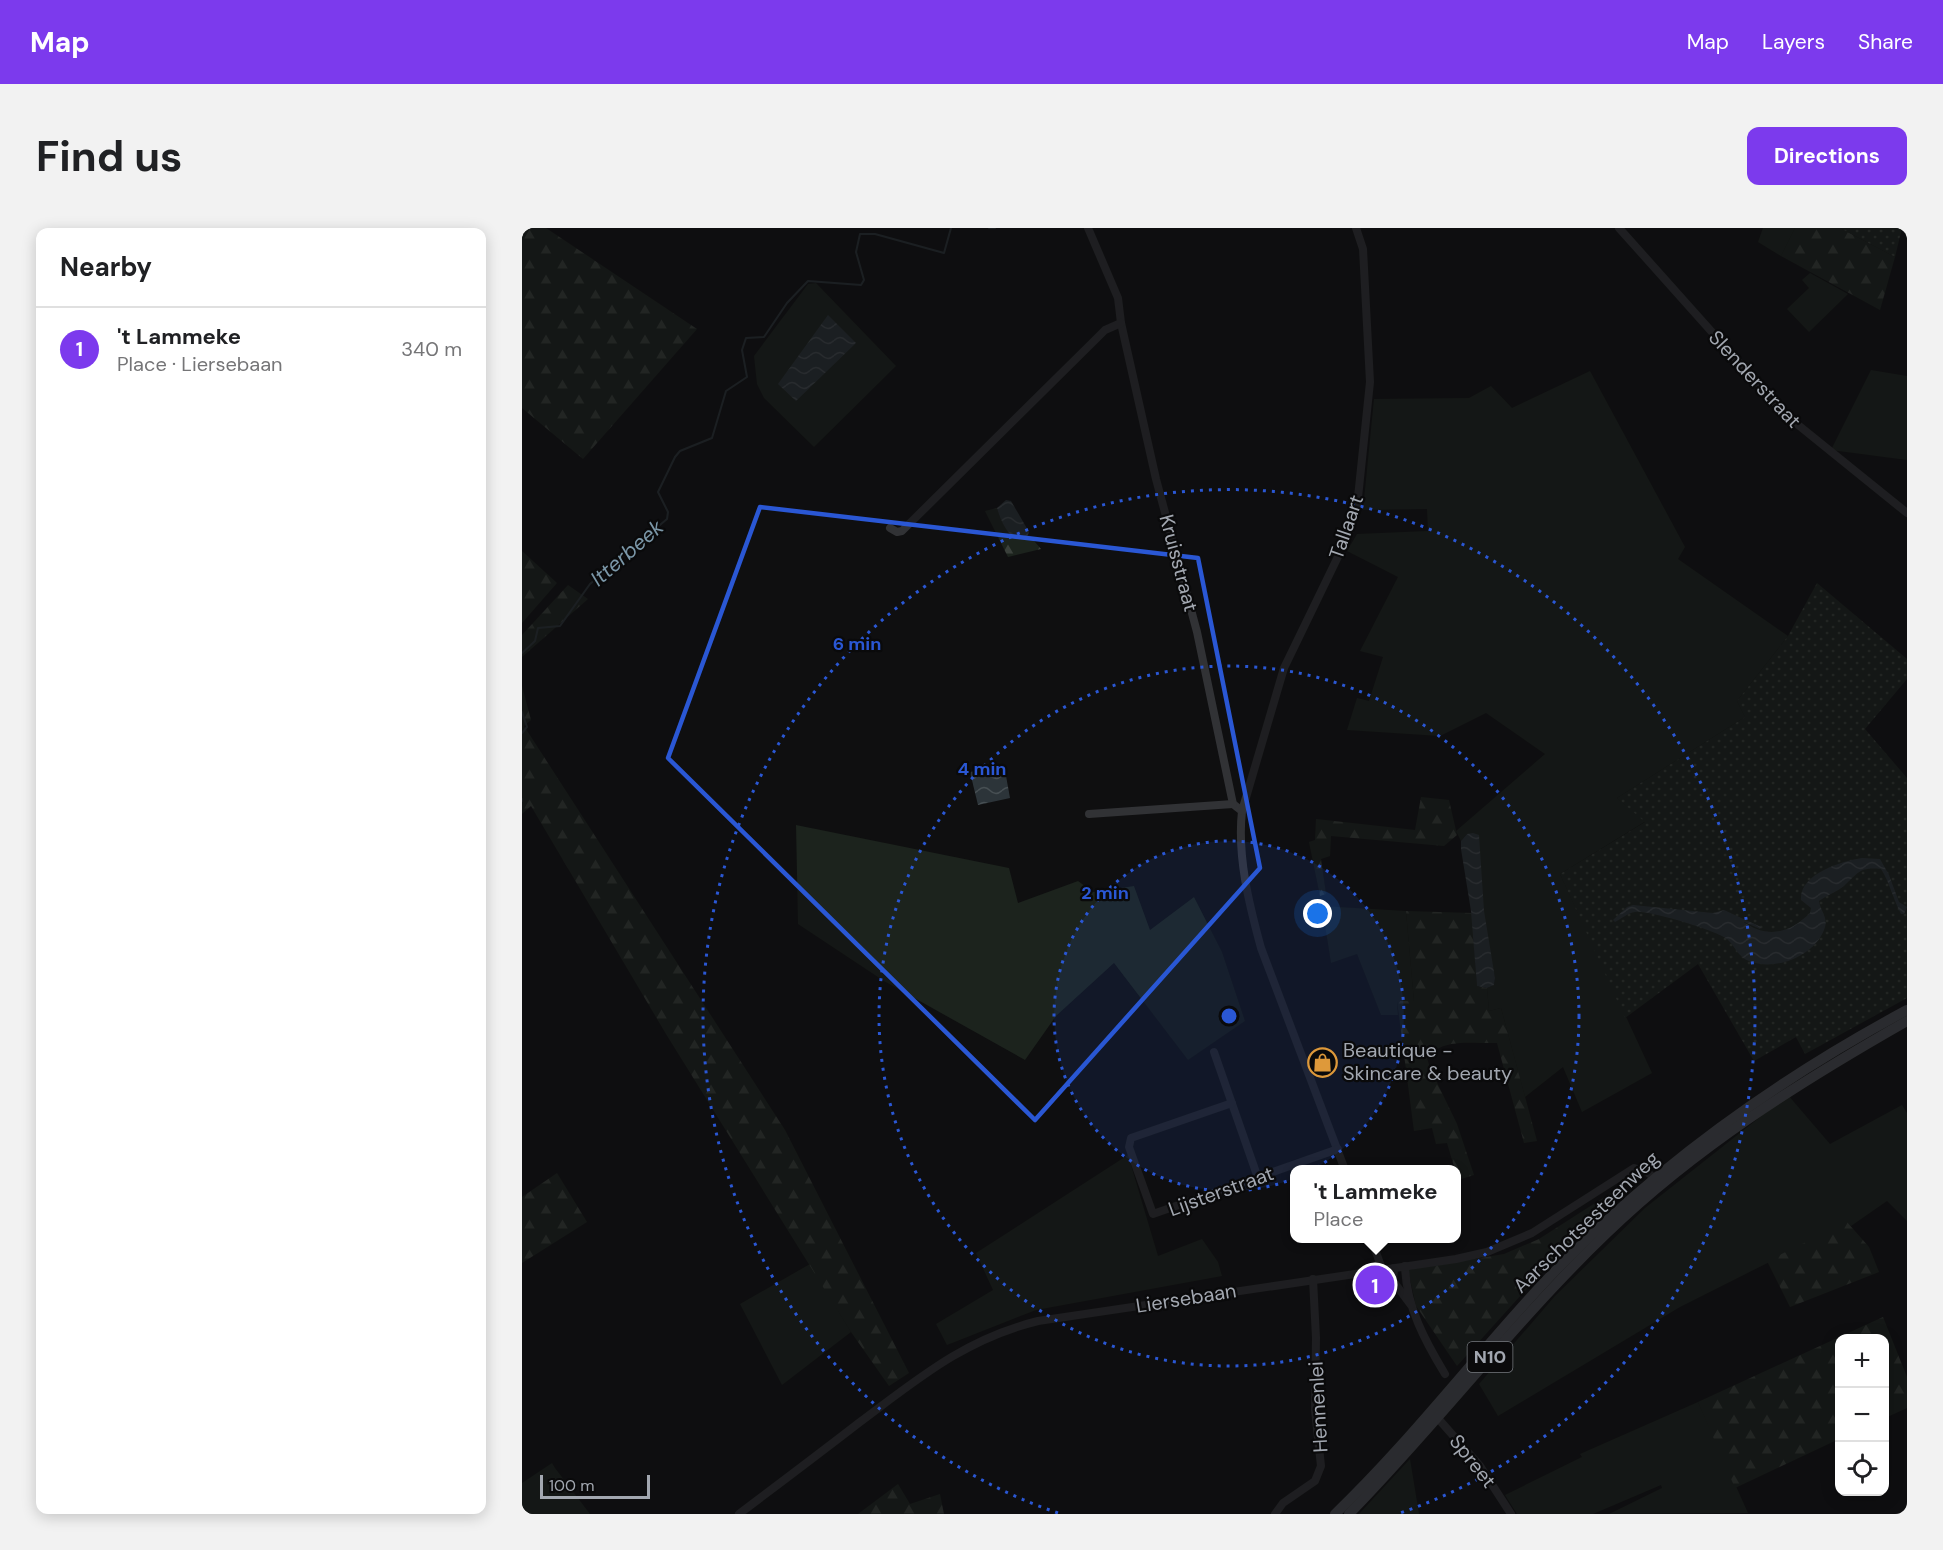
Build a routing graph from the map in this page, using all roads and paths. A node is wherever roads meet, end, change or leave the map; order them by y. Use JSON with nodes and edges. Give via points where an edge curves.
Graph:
{"nodes":[{"id":1,"x":1088,"y":228,"type":"edge"},
{"id":2,"x":1356,"y":228,"type":"edge"},
{"id":3,"x":1619,"y":228,"type":"edge"},
{"id":4,"x":1121,"y":323,"type":"junction"},
{"id":5,"x":1907,"y":513,"type":"edge"},
{"id":6,"x":890,"y":528,"type":"dead end"},
{"id":7,"x":1233,"y":804,"type":"junction"},
{"id":8,"x":1242,"y":811,"type":"junction"},
{"id":9,"x":1089,"y":814,"type":"dead end"},
{"id":10,"x":1907,"y":1010,"type":"edge"},
{"id":11,"x":1907,"y":1021,"type":"edge"},
{"id":12,"x":1214,"y":1052,"type":"dead end"},
{"id":13,"x":1232,"y":1103,"type":"junction"},
{"id":14,"x":1712,"y":1139,"type":"junction"},
{"id":15,"x":1338,"y":1149,"type":"junction"},
{"id":16,"x":1294,"y":1165,"type":"edge"},
{"id":17,"x":1343,"y":1165,"type":"edge"},
{"id":18,"x":1290,"y":1166,"type":"edge"},
{"id":19,"x":1258,"y":1178,"type":"junction"},
{"id":20,"x":1658,"y":1181,"type":"junction"},
{"id":21,"x":1372,"y":1243,"type":"edge"},
{"id":22,"x":1404,"y":1266,"type":"junction"},
{"id":23,"x":1394,"y":1268,"type":"junction"},
{"id":24,"x":1382,"y":1269,"type":"junction"},
{"id":25,"x":1313,"y":1279,"type":"junction"},
{"id":26,"x":1412,"y":1305,"type":"junction"},
{"id":27,"x":1445,"y":1374,"type":"dead end"},
{"id":28,"x":1434,"y":1414,"type":"junction"},
{"id":29,"x":739,"y":1514,"type":"edge"},
{"id":30,"x":1275,"y":1514,"type":"edge"},
{"id":31,"x":1335,"y":1514,"type":"edge"},
{"id":32,"x":1349,"y":1514,"type":"edge"},
{"id":33,"x":1511,"y":1514,"type":"edge"}],
"edges":[{"from":1,"to":4,"type":"street","name":"Kruisstraat","via":[[1118,298]]},
{"from":2,"to":8,"type":"street","name":"Tallaart","via":[[1363,249],[1370,382],[1359,497],[1348,536],[1284,668]]},
{"from":3,"to":5,"type":"street","name":"Slenderstraat","via":[[1787,416]]},
{"from":4,"to":6,"type":"street","via":[[1105,330],[902,531]]},
{"from":4,"to":7,"type":"street","name":"Kruisstraat","via":[[1156,479],[1197,632]]},
{"from":7,"to":8,"type":"street"},
{"from":7,"to":9,"type":"street"},
{"from":8,"to":15,"type":"street","via":[[1240,836],[1245,874],[1261,948]]},
{"from":10,"to":14,"type":"main road","name":"Aarschotsesteenweg","number":"N10","via":[[1825,1057]]},
{"from":11,"to":14,"type":"main road","name":"Aarschotsesteenweg","number":"N10"},
{"from":12,"to":13,"type":"street"},
{"from":13,"to":19,"type":"street"},
{"from":13,"to":19,"type":"street","name":"Lijsterstraat","via":[[1131,1138],[1129,1147],[1147,1200],[1153,1215]]},
{"from":14,"to":20,"type":"main road","name":"Aarschotsesteenweg","number":"N10"},
{"from":15,"to":16,"type":"street","name":"Lijsterstraat"},
{"from":15,"to":17,"type":"street"},
{"from":18,"to":19,"type":"street","name":"Lijsterstraat"},
{"from":20,"to":22,"type":"street","name":"Liersebaan","via":[[1634,1168],[1514,1242],[1456,1259]]},
{"from":20,"to":28,"type":"main road","name":"Aarschotsesteenweg","number":"N10"},
{"from":21,"to":24,"type":"street"},
{"from":22,"to":23,"type":"street","name":"Liersebaan"},
{"from":22,"to":26,"type":"street"},
{"from":23,"to":24,"type":"street","name":"Liersebaan"},
{"from":23,"to":26,"type":"street","via":[[1393,1281]]},
{"from":24,"to":25,"type":"street","name":"Liersebaan"},
{"from":25,"to":29,"type":"street","name":"Liersebaan","via":[[1038,1321],[980,1340],[930,1369]]},
{"from":25,"to":30,"type":"street","name":"Hennenlei","via":[[1315,1410],[1321,1466],[1315,1481],[1283,1503]]},
{"from":26,"to":27,"type":"street","via":[[1427,1344]]},
{"from":28,"to":31,"type":"main road","name":"Aarschotsesteenweg","number":"N10"},
{"from":28,"to":32,"type":"main road","name":"Aarschotsesteenweg","number":"N10"},
{"from":28,"to":33,"type":"street","name":"Spreet","via":[[1480,1466]]}]}
